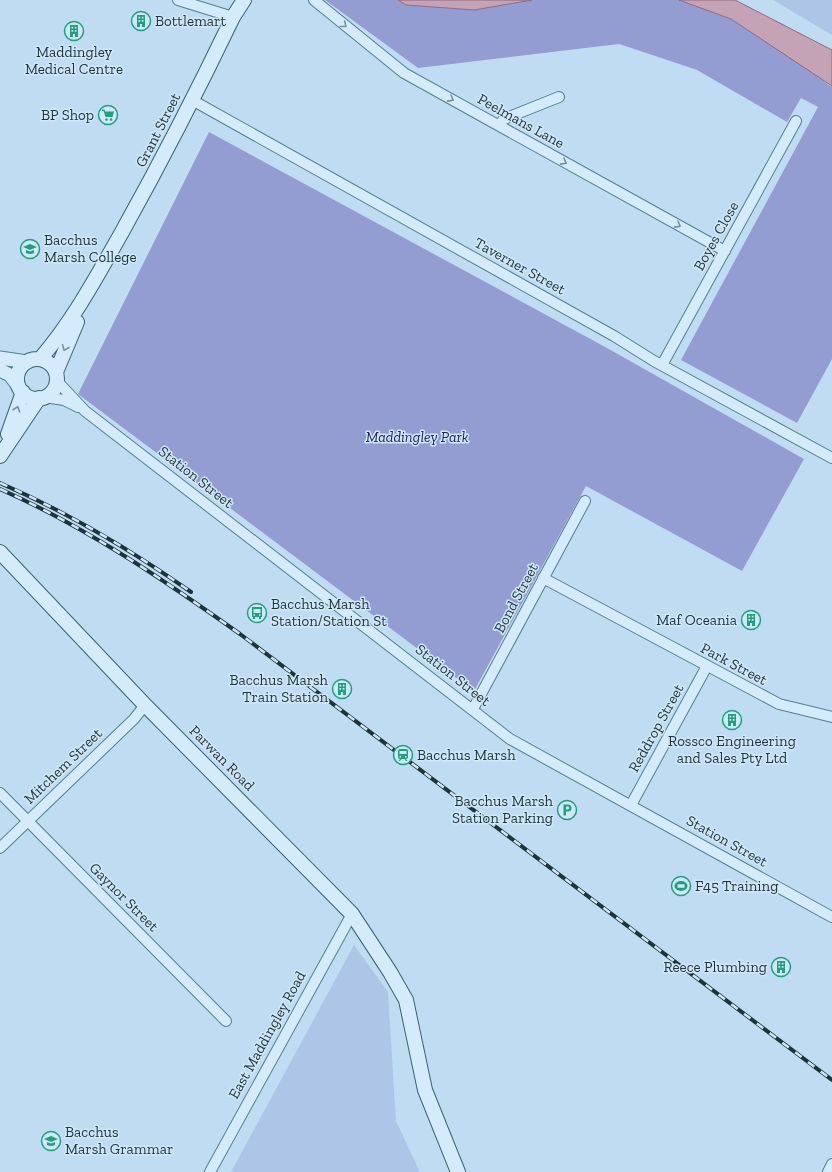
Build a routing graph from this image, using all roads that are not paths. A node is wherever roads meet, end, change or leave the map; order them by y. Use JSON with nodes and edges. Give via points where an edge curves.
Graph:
{"nodes":[{"id":1,"x":178,"y":0,"type":"edge"},
{"id":2,"x":244,"y":0,"type":"edge"},
{"id":3,"x":314,"y":0,"type":"edge"},
{"id":4,"x":233,"y":17,"type":"junction"},
{"id":5,"x":558,"y":97,"type":"dead end"},
{"id":6,"x":192,"y":100,"type":"junction"},
{"id":7,"x":796,"y":121,"type":"dead end"},
{"id":8,"x":499,"y":125,"type":"junction"},
{"id":9,"x":725,"y":251,"type":"junction"},
{"id":10,"x":98,"y":274,"type":"junction"},
{"id":11,"x":0,"y":358,"type":"edge"},
{"id":12,"x":33,"y":360,"type":"junction"},
{"id":13,"x":662,"y":365,"type":"junction"},
{"id":14,"x":0,"y":370,"type":"edge"},
{"id":15,"x":56,"y":377,"type":"junction"},
{"id":16,"x":21,"y":390,"type":"junction"},
{"id":17,"x":41,"y":398,"type":"junction"},
{"id":18,"x":85,"y":411,"type":"junction"},
{"id":19,"x":0,"y":453,"type":"edge"},
{"id":20,"x":0,"y":456,"type":"edge"},
{"id":21,"x":832,"y":458,"type":"edge"},
{"id":22,"x":585,"y":501,"type":"dead end"},
{"id":23,"x":0,"y":552,"type":"edge"},
{"id":24,"x":544,"y":578,"type":"junction"},
{"id":25,"x":707,"y":666,"type":"junction"},
{"id":26,"x":145,"y":705,"type":"junction"},
{"id":27,"x":473,"y":709,"type":"junction"},
{"id":28,"x":832,"y":717,"type":"edge"},
{"id":29,"x":0,"y":793,"type":"edge"},
{"id":30,"x":631,"y":805,"type":"junction"},
{"id":31,"x":27,"y":821,"type":"junction"},
{"id":32,"x":0,"y":848,"type":"edge"},
{"id":33,"x":352,"y":914,"type":"junction"},
{"id":34,"x":832,"y":917,"type":"edge"},
{"id":35,"x":226,"y":1021,"type":"dead end"},
{"id":36,"x":832,"y":1164,"type":"edge"},
{"id":37,"x":210,"y":1172,"type":"edge"},
{"id":38,"x":458,"y":1172,"type":"edge"},
{"id":39,"x":828,"y":1172,"type":"edge"}],
"edges":[{"from":1,"to":4,"type":"street"},
{"from":2,"to":4,"type":"main road","name":"Grant Street"},
{"from":3,"to":8,"type":"street","name":"Peelmans Lane","one_way":true,"via":[[404,73]]},
{"from":4,"to":6,"type":"main road","name":"Grant Street"},
{"from":5,"to":8,"type":"street","via":[[504,119]]},
{"from":6,"to":10,"type":"main road","name":"Grant Street"},
{"from":6,"to":13,"type":"street","name":"Taverner Street"},
{"from":7,"to":9,"type":"street","name":"Boyes Close"},
{"from":8,"to":9,"type":"street","name":"Peelmans Lane","one_way":true},
{"from":9,"to":13,"type":"street","name":"Boyes Close"},
{"from":10,"to":12,"type":"main road","name":"Grant Street","via":[[55,341]]},
{"from":10,"to":15,"type":"main road","name":"Grant Street","one_way":true},
{"from":11,"to":12,"type":"street"},
{"from":12,"to":15,"type":"main road","via":[[49,363]]},
{"from":12,"to":16,"type":"main road","via":[[18,372],[17,381]]},
{"from":13,"to":21,"type":"street","name":"Taverner Street"},
{"from":14,"to":16,"type":"street","via":[[10,375]]},
{"from":15,"to":17,"type":"main road","via":[[53,390]]},
{"from":15,"to":18,"type":"street","name":"Station Street"},
{"from":16,"to":17,"type":"main road","via":[[28,396]]},
{"from":19,"to":16,"type":"main road","one_way":true},
{"from":17,"to":18,"type":"street","name":"Station Street","via":[[64,400]]},
{"from":17,"to":20,"type":"main road"},
{"from":18,"to":27,"type":"street","name":"Station Street"},
{"from":22,"to":24,"type":"street","name":"Bond Street"},
{"from":23,"to":26,"type":"main road","name":"Parwan Road"},
{"from":24,"to":25,"type":"street","name":"Park Street"},
{"from":24,"to":27,"type":"street","name":"Bond Street"},
{"from":25,"to":28,"type":"street","name":"Park Street","via":[[779,704]]},
{"from":25,"to":30,"type":"street","name":"Reddrop Street"},
{"from":26,"to":31,"type":"street","name":"Mitchem Street","via":[[134,719]]},
{"from":26,"to":33,"type":"main road","name":"Parwan Road"},
{"from":27,"to":30,"type":"street","name":"Station Street","via":[[510,739]]},
{"from":29,"to":31,"type":"street","name":"Gaynor Street"},
{"from":30,"to":34,"type":"street","name":"Station Street"},
{"from":31,"to":32,"type":"street","name":"Mitchem Street"},
{"from":31,"to":35,"type":"street","name":"Gaynor Street"},
{"from":33,"to":37,"type":"street","name":"East Maddingley Road"},
{"from":33,"to":38,"type":"main road","name":"Parwan Road","via":[[406,1000],[425,1090]]},
{"from":36,"to":39,"type":"street"}]}
